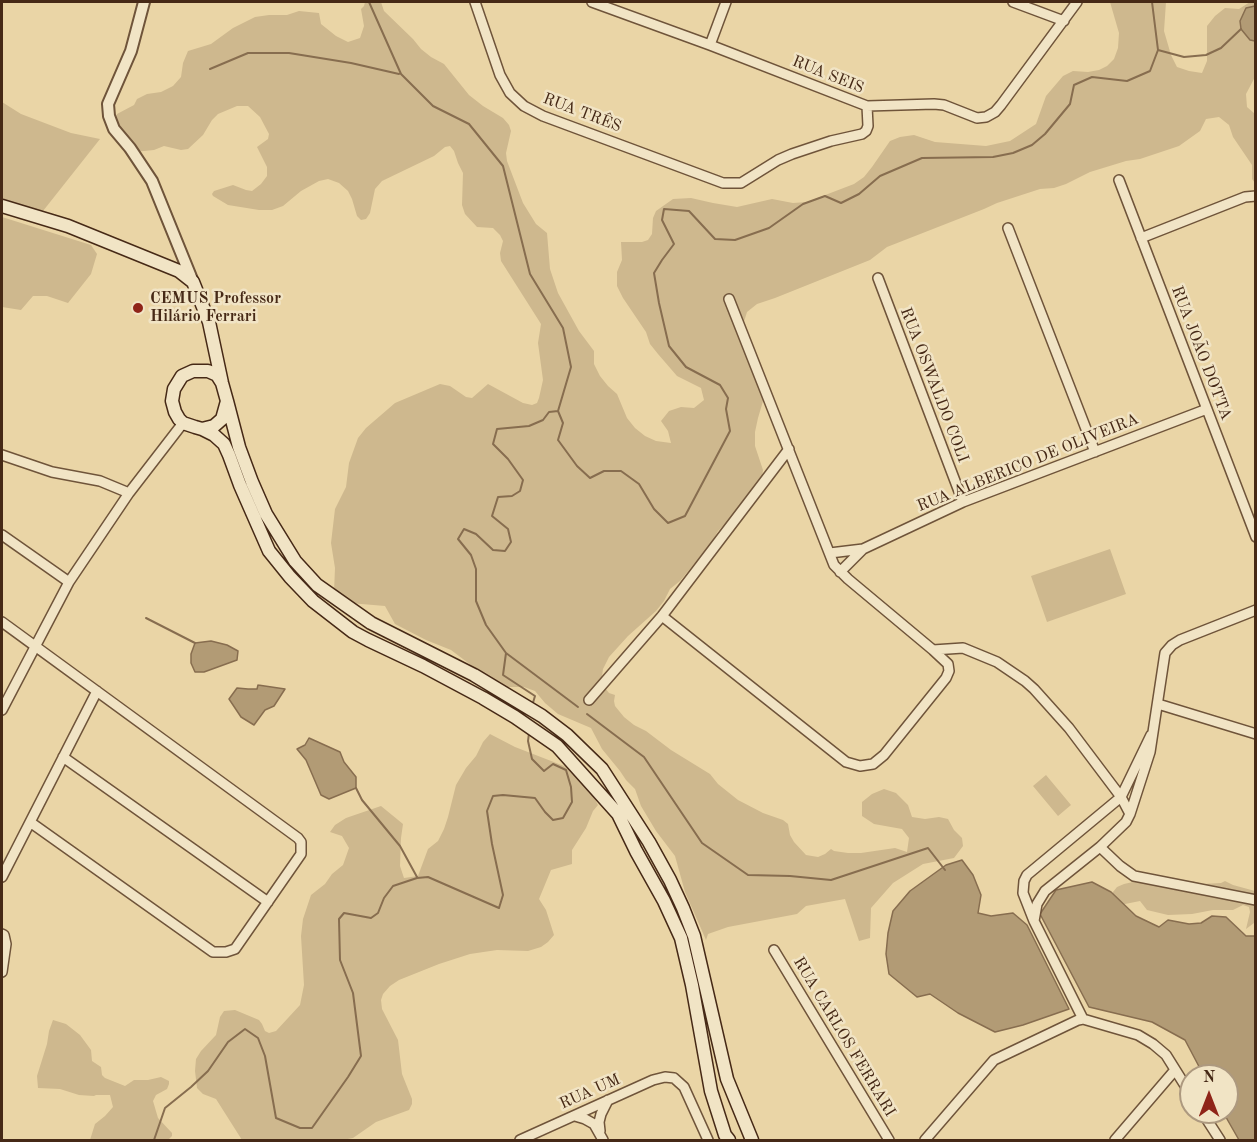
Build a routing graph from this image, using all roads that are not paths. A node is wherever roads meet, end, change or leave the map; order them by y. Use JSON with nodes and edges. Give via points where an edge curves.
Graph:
{"nodes":[{"id":1,"x":144,"y":2,"type":"edge"},
{"id":2,"x":592,"y":2,"type":"edge"},
{"id":3,"x":726,"y":2,"type":"edge"},
{"id":4,"x":1012,"y":2,"type":"edge"},
{"id":5,"x":1077,"y":2,"type":"edge"},
{"id":6,"x":478,"y":4,"type":"edge"},
{"id":7,"x":1064,"y":21,"type":"junction"},
{"id":8,"x":711,"y":45,"type":"junction"},
{"id":9,"x":867,"y":106,"type":"junction"},
{"id":10,"x":1119,"y":180,"type":"dead end"},
{"id":11,"x":1256,"y":196,"type":"edge"},
{"id":12,"x":2,"y":206,"type":"edge"},
{"id":13,"x":1008,"y":228,"type":"dead end"},
{"id":14,"x":1141,"y":238,"type":"junction"},
{"id":15,"x":878,"y":278,"type":"dead end"},
{"id":16,"x":193,"y":282,"type":"junction"},
{"id":17,"x":729,"y":299,"type":"dead end"},
{"id":18,"x":213,"y":337,"type":"junction"},
{"id":19,"x":193,"y":371,"type":"junction"},
{"id":20,"x":222,"y":383,"type":"junction"},
{"id":21,"x":227,"y":401,"type":"junction"},
{"id":22,"x":1207,"y":409,"type":"junction"},
{"id":23,"x":183,"y":423,"type":"junction"},
{"id":24,"x":202,"y":429,"type":"junction"},
{"id":25,"x":789,"y":449,"type":"junction"},
{"id":26,"x":1095,"y":452,"type":"junction"},
{"id":27,"x":2,"y":455,"type":"edge"},
{"id":28,"x":129,"y":493,"type":"junction"},
{"id":29,"x":963,"y":502,"type":"junction"},
{"id":30,"x":2,"y":535,"type":"edge"},
{"id":31,"x":1256,"y":537,"type":"edge"},
{"id":32,"x":863,"y":549,"type":"junction"},
{"id":33,"x":830,"y":553,"type":"junction"},
{"id":34,"x":840,"y":572,"type":"junction"},
{"id":35,"x":69,"y":582,"type":"junction"},
{"id":36,"x":1256,"y":610,"type":"edge"},
{"id":37,"x":662,"y":616,"type":"junction"},
{"id":38,"x":2,"y":622,"type":"edge"},
{"id":39,"x":34,"y":645,"type":"junction"},
{"id":40,"x":933,"y":650,"type":"junction"},
{"id":41,"x":97,"y":691,"type":"junction"},
{"id":42,"x":589,"y":700,"type":"dead end"},
{"id":43,"x":1158,"y":704,"type":"junction"},
{"id":44,"x":2,"y":710,"type":"edge"},
{"id":45,"x":1153,"y":733,"type":"junction"},
{"id":46,"x":1256,"y":734,"type":"edge"},
{"id":47,"x":63,"y":756,"type":"junction"},
{"id":48,"x":1121,"y":797,"type":"junction"},
{"id":49,"x":1130,"y":814,"type":"junction"},
{"id":50,"x":30,"y":822,"type":"junction"},
{"id":51,"x":1100,"y":847,"type":"junction"},
{"id":52,"x":2,"y":877,"type":"edge"},
{"id":53,"x":1256,"y":900,"type":"edge"},
{"id":54,"x":268,"y":902,"type":"junction"},
{"id":55,"x":1034,"y":921,"type":"junction"},
{"id":56,"x":2,"y":934,"type":"edge"},
{"id":57,"x":774,"y":950,"type":"dead end"},
{"id":58,"x":2,"y":972,"type":"edge"},
{"id":59,"x":1083,"y":1019,"type":"junction"},
{"id":60,"x":1175,"y":1070,"type":"junction"},
{"id":61,"x":1179,"y":1076,"type":"edge"},
{"id":62,"x":609,"y":1101,"type":"junction"},
{"id":63,"x":574,"y":1116,"type":"junction"},
{"id":64,"x":1210,"y":1124,"type":"edge"},
{"id":65,"x":602,"y":1137,"type":"edge"},
{"id":66,"x":522,"y":1140,"type":"edge"},
{"id":67,"x":708,"y":1140,"type":"edge"},
{"id":68,"x":729,"y":1140,"type":"edge"},
{"id":69,"x":752,"y":1140,"type":"edge"},
{"id":70,"x":889,"y":1140,"type":"edge"},
{"id":71,"x":925,"y":1140,"type":"edge"},
{"id":72,"x":1115,"y":1140,"type":"edge"},
{"id":73,"x":1220,"y":1140,"type":"edge"}],
"edges":[{"from":1,"to":16,"type":"street","via":[[131,51],[108,104],[109,116],[114,129],[152,181]]},
{"from":2,"to":8,"type":"street","name":"RUA SEIS"},
{"from":3,"to":8,"type":"street"},
{"from":4,"to":7,"type":"street"},
{"from":5,"to":7,"type":"street","name":"RUA SEIS"},
{"from":6,"to":9,"type":"street","name":"RUA TRÊS","via":[[500,75],[510,93],[524,106],[723,183],[741,183],[792,154],[862,134],[868,126]]},
{"from":7,"to":9,"type":"street","name":"RUA SEIS","via":[[1001,105],[986,117],[977,118],[934,104]]},
{"from":8,"to":9,"type":"street","name":"RUA SEIS"},
{"from":10,"to":14,"type":"street","name":"RUA JOÃO DOTTA"},
{"from":11,"to":14,"type":"street"},
{"from":12,"to":16,"type":"main road","via":[[68,226],[179,271]]},
{"from":13,"to":26,"type":"street"},
{"from":14,"to":22,"type":"street","name":"RUA JOÃO DOTTA"},
{"from":15,"to":29,"type":"street","name":"RUA OSWALDO COLI"},
{"from":16,"to":18,"type":"main road"},
{"from":17,"to":25,"type":"street"},
{"from":18,"to":19,"type":"main road","via":[[209,356]]},
{"from":18,"to":20,"type":"main road"},
{"from":19,"to":20,"type":"main road","via":[[211,372]]},
{"from":19,"to":23,"type":"main road","via":[[179,379],[174,390],[173,406]]},
{"from":20,"to":21,"type":"main road"},
{"from":21,"to":24,"type":"main road","via":[[222,419]]},
{"from":21,"to":69,"type":"main road","via":[[239,447],[266,514],[295,561],[317,585],[371,622],[474,675],[531,710],[567,735],[602,769],[670,880],[694,936],[727,1079]]},
{"from":22,"to":26,"type":"street","name":"RUA ALBERICO DE OLIVEIRA"},
{"from":22,"to":31,"type":"street","name":"RUA JOÃO DOTTA"},
{"from":23,"to":24,"type":"main road"},
{"from":23,"to":28,"type":"street"},
{"from":24,"to":68,"type":"main road","via":[[224,444],[269,551],[313,601],[361,636],[450,680],[557,746],[618,814],[681,938],[711,1091]]},
{"from":25,"to":33,"type":"street"},
{"from":25,"to":37,"type":"street"},
{"from":26,"to":29,"type":"street","name":"RUA ALBERICO DE OLIVEIRA"},
{"from":27,"to":28,"type":"street"},
{"from":28,"to":35,"type":"street"},
{"from":29,"to":32,"type":"street","name":"RUA ALBERICO DE OLIVEIRA"},
{"from":30,"to":35,"type":"street"},
{"from":32,"to":33,"type":"street","name":"RUA ALBERICO DE OLIVEIRA"},
{"from":32,"to":34,"type":"street","name":"RUA ALBERICO DE OLIVEIRA"},
{"from":33,"to":34,"type":"street"},
{"from":34,"to":40,"type":"street"},
{"from":35,"to":39,"type":"street"},
{"from":36,"to":43,"type":"street","via":[[1172,645],[1165,652]]},
{"from":37,"to":40,"type":"street","via":[[846,762],[860,766],[873,764],[884,755],[946,678],[948,664]]},
{"from":37,"to":42,"type":"street"},
{"from":38,"to":39,"type":"street"},
{"from":39,"to":41,"type":"street"},
{"from":39,"to":44,"type":"street"},
{"from":40,"to":48,"type":"street","via":[[963,648],[997,662],[1025,681],[1069,728]]},
{"from":41,"to":47,"type":"street"},
{"from":41,"to":54,"type":"street","via":[[298,838],[301,854]]},
{"from":43,"to":45,"type":"street"},
{"from":43,"to":46,"type":"street"},
{"from":45,"to":48,"type":"street"},
{"from":45,"to":49,"type":"street"},
{"from":47,"to":50,"type":"street"},
{"from":47,"to":54,"type":"street"},
{"from":48,"to":49,"type":"street"},
{"from":48,"to":55,"type":"street","via":[[1027,875],[1023,893]]},
{"from":49,"to":51,"type":"street"},
{"from":50,"to":52,"type":"street"},
{"from":50,"to":54,"type":"street","via":[[213,952],[235,949]]},
{"from":51,"to":53,"type":"street","via":[[1134,876]]},
{"from":51,"to":55,"type":"street","via":[[1045,891],[1037,904]]},
{"from":55,"to":59,"type":"street"},
{"from":56,"to":58,"type":"street","via":[[6,944]]},
{"from":57,"to":70,"type":"street","name":"RUA CARLOS FERRARI"},
{"from":59,"to":60,"type":"street","via":[[1138,1035],[1166,1055]]},
{"from":59,"to":71,"type":"street","via":[[994,1060]]},
{"from":60,"to":61,"type":"street"},
{"from":60,"to":72,"type":"street"},
{"from":62,"to":63,"type":"street","name":"RUA UM"},
{"from":62,"to":65,"type":"street","via":[[599,1122]]},
{"from":62,"to":67,"type":"street","name":"RUA UM","via":[[653,1080],[674,1078],[684,1087]]},
{"from":63,"to":65,"type":"street","via":[[594,1124]]},
{"from":63,"to":66,"type":"street","name":"RUA UM"},
{"from":64,"to":73,"type":"street"}]}
